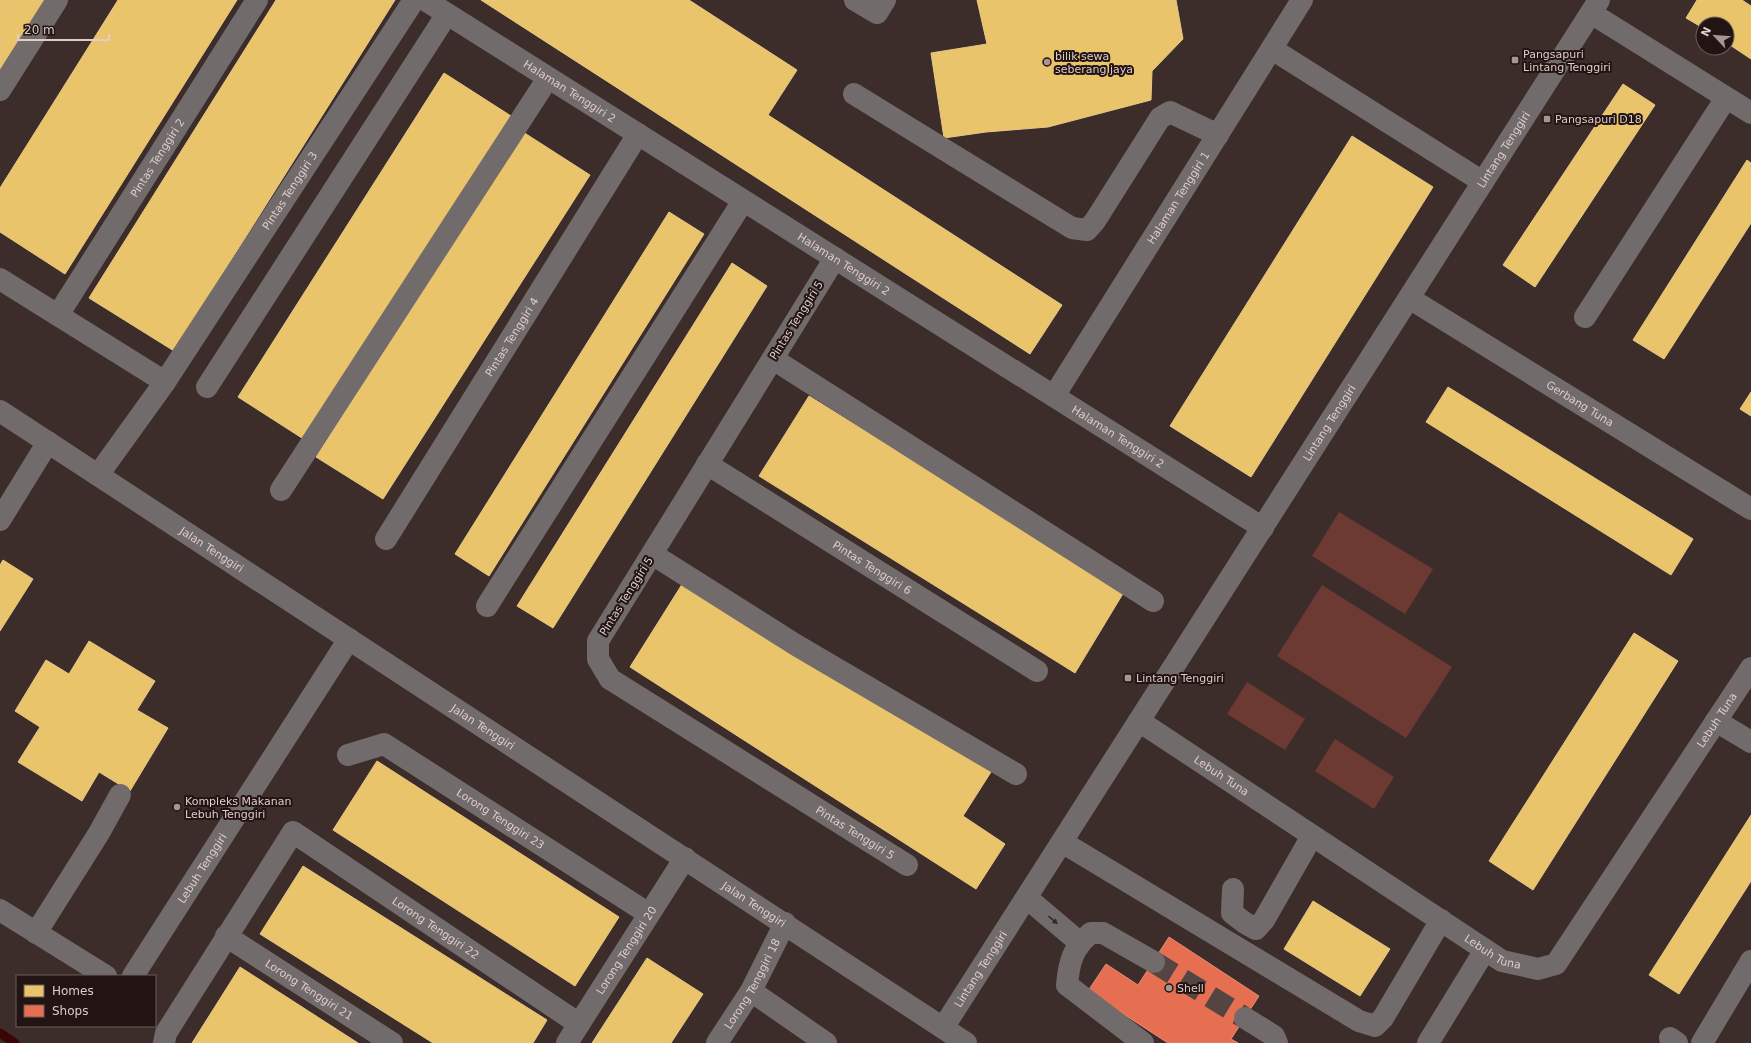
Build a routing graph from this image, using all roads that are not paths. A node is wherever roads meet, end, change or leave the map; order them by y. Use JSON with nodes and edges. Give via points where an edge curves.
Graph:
{"nodes":[{"id":1,"x":57,"y":0,"type":"edge"},
{"id":2,"x":257,"y":0,"type":"edge"},
{"id":3,"x":414,"y":0,"type":"edge"},
{"id":4,"x":425,"y":0,"type":"edge"},
{"id":5,"x":855,"y":0,"type":"edge"},
{"id":6,"x":885,"y":0,"type":"edge"},
{"id":7,"x":1302,"y":0,"type":"edge"},
{"id":8,"x":1595,"y":6,"type":"edge"},
{"id":9,"x":447,"y":14,"type":"junction"},
{"id":10,"x":1272,"y":49,"type":"junction"},
{"id":11,"x":548,"y":78,"type":"junction"},
{"id":12,"x":0,"y":90,"type":"edge"},
{"id":13,"x":854,"y":94,"type":"dead end"},
{"id":14,"x":1726,"y":98,"type":"junction"},
{"id":15,"x":1751,"y":113,"type":"edge"},
{"id":16,"x":638,"y":134,"type":"junction"},
{"id":17,"x":1218,"y":135,"type":"junction"},
{"id":18,"x":1483,"y":182,"type":"junction"},
{"id":19,"x":744,"y":201,"type":"junction"},
{"id":20,"x":835,"y":258,"type":"junction"},
{"id":21,"x":0,"y":278,"type":"edge"},
{"id":22,"x":1409,"y":298,"type":"junction"},
{"id":23,"x":58,"y":315,"type":"junction"},
{"id":24,"x":1585,"y":317,"type":"dead end"},
{"id":25,"x":773,"y":359,"type":"junction"},
{"id":26,"x":165,"y":382,"type":"junction"},
{"id":27,"x":207,"y":387,"type":"dead end"},
{"id":28,"x":1054,"y":396,"type":"junction"},
{"id":29,"x":0,"y":411,"type":"edge"},
{"id":30,"x":48,"y":442,"type":"junction"},
{"id":31,"x":707,"y":464,"type":"junction"},
{"id":32,"x":98,"y":475,"type":"junction"},
{"id":33,"x":281,"y":490,"type":"dead end"},
{"id":34,"x":1751,"y":509,"type":"edge"},
{"id":35,"x":0,"y":520,"type":"edge"},
{"id":36,"x":1263,"y":528,"type":"junction"},
{"id":37,"x":386,"y":539,"type":"dead end"},
{"id":38,"x":652,"y":554,"type":"junction"},
{"id":39,"x":1153,"y":600,"type":"dead end"},
{"id":40,"x":487,"y":606,"type":"dead end"},
{"id":41,"x":349,"y":639,"type":"junction"},
{"id":42,"x":1751,"y":668,"type":"edge"},
{"id":43,"x":1037,"y":671,"type":"dead end"},
{"id":44,"x":1139,"y":721,"type":"junction"},
{"id":45,"x":1716,"y":721,"type":"junction"},
{"id":46,"x":1751,"y":742,"type":"edge"},
{"id":47,"x":348,"y":755,"type":"dead end"},
{"id":48,"x":1016,"y":774,"type":"dead end"},
{"id":49,"x":120,"y":794,"type":"dead end"},
{"id":50,"x":1312,"y":836,"type":"junction"},
{"id":51,"x":1062,"y":842,"type":"junction"},
{"id":52,"x":685,"y":858,"type":"junction"},
{"id":53,"x":906,"y":866,"type":"dead end"},
{"id":54,"x":1233,"y":889,"type":"dead end"},
{"id":55,"x":1027,"y":898,"type":"junction"},
{"id":56,"x":0,"y":910,"type":"edge"},
{"id":57,"x":649,"y":914,"type":"junction"},
{"id":58,"x":1441,"y":920,"type":"junction"},
{"id":59,"x":784,"y":923,"type":"junction"},
{"id":60,"x":36,"y":934,"type":"junction"},
{"id":61,"x":226,"y":936,"type":"junction"},
{"id":62,"x":1080,"y":942,"type":"junction"},
{"id":63,"x":1485,"y":950,"type":"junction"},
{"id":64,"x":1751,"y":961,"type":"edge"},
{"id":65,"x":1154,"y":962,"type":"tunnel mouth"},
{"id":66,"x":104,"y":975,"type":"edge"},
{"id":67,"x":134,"y":975,"type":"edge"},
{"id":68,"x":751,"y":991,"type":"junction"},
{"id":69,"x":1245,"y":1018,"type":"tunnel mouth"},
{"id":70,"x":579,"y":1024,"type":"junction"},
{"id":71,"x":944,"y":1028,"type":"junction"},
{"id":72,"x":165,"y":1038,"type":"edge"},
{"id":73,"x":392,"y":1043,"type":"edge"},
{"id":74,"x":567,"y":1043,"type":"edge"},
{"id":75,"x":718,"y":1043,"type":"edge"},
{"id":76,"x":826,"y":1043,"type":"edge"},
{"id":77,"x":966,"y":1043,"type":"edge"},
{"id":78,"x":1144,"y":1043,"type":"edge"},
{"id":79,"x":1277,"y":1043,"type":"edge"},
{"id":80,"x":1428,"y":1043,"type":"edge"},
{"id":81,"x":1702,"y":1043,"type":"edge"}],
"edges":[{"from":1,"to":12,"type":"street"},
{"from":2,"to":23,"type":"street","name":"Pintas Tenggiri 2"},
{"from":3,"to":26,"type":"street","name":"Pintas Tenggiri 3"},
{"from":4,"to":9,"type":"street","name":"Halaman Tenggiri 2"},
{"from":5,"to":6,"type":"street","via":[[877,13]]},
{"from":7,"to":10,"type":"street","name":"Halaman Tenggiri 1"},
{"from":8,"to":14,"type":"street"},
{"from":8,"to":18,"type":"street","name":"Lintang Tenggiri"},
{"from":9,"to":11,"type":"street","name":"Halaman Tenggiri 2"},
{"from":9,"to":27,"type":"street"},
{"from":10,"to":17,"type":"street","name":"Halaman Tenggiri 1"},
{"from":10,"to":18,"type":"street"},
{"from":11,"to":16,"type":"street","name":"Halaman Tenggiri 2"},
{"from":11,"to":33,"type":"street"},
{"from":13,"to":17,"type":"street","via":[[1072,228],[1087,230],[1160,118],[1170,112]]},
{"from":14,"to":15,"type":"street"},
{"from":14,"to":24,"type":"street"},
{"from":16,"to":19,"type":"street","name":"Halaman Tenggiri 2"},
{"from":16,"to":37,"type":"street","name":"Pintas Tenggiri 4"},
{"from":17,"to":28,"type":"street","name":"Halaman Tenggiri 1"},
{"from":18,"to":22,"type":"street","name":"Lintang Tenggiri"},
{"from":19,"to":20,"type":"street","name":"Halaman Tenggiri 2"},
{"from":19,"to":40,"type":"street"},
{"from":20,"to":25,"type":"street","name":"Pintas Tenggiri 5"},
{"from":20,"to":28,"type":"street","name":"Halaman Tenggiri 2"},
{"from":21,"to":23,"type":"street"},
{"from":22,"to":34,"type":"street","name":"Gerbang Tuna"},
{"from":22,"to":36,"type":"street","name":"Lintang Tenggiri"},
{"from":23,"to":26,"type":"street"},
{"from":25,"to":31,"type":"street","name":"Pintas Tenggiri 5"},
{"from":25,"to":39,"type":"street"},
{"from":26,"to":32,"type":"street","name":"Pintas Tenggiri 3"},
{"from":28,"to":36,"type":"street","name":"Halaman Tenggiri 2"},
{"from":29,"to":30,"type":"street","name":"Jalan Tenggiri"},
{"from":30,"to":32,"type":"street","name":"Jalan Tenggiri"},
{"from":30,"to":35,"type":"street"},
{"from":31,"to":38,"type":"street","name":"Pintas Tenggiri 5"},
{"from":31,"to":43,"type":"street","name":"Pintas Tenggiri 6"},
{"from":32,"to":41,"type":"street","name":"Jalan Tenggiri"},
{"from":36,"to":44,"type":"street","name":"Lintang Tenggiri"},
{"from":38,"to":48,"type":"street","via":[[796,645]]},
{"from":38,"to":53,"type":"street","name":"Pintas Tenggiri 5","via":[[598,641],[598,659],[610,679]]},
{"from":41,"to":52,"type":"street","name":"Jalan Tenggiri"},
{"from":41,"to":67,"type":"street","name":"Lebuh Tenggiri"},
{"from":42,"to":45,"type":"street","name":"Lebuh Tuna"},
{"from":44,"to":50,"type":"street","name":"Lebuh Tuna"},
{"from":44,"to":51,"type":"street","name":"Lintang Tenggiri"},
{"from":45,"to":46,"type":"street"},
{"from":45,"to":63,"type":"street","name":"Lebuh Tuna","via":[[1556,964],[1538,969],[1502,961]]},
{"from":47,"to":57,"type":"street","name":"Lorong Tenggiri 23","via":[[384,744]]},
{"from":49,"to":60,"type":"street","via":[[99,833]]},
{"from":50,"to":54,"type":"street","via":[[1268,914],[1256,929],[1232,913]]},
{"from":50,"to":58,"type":"street","name":"Lebuh Tuna"},
{"from":51,"to":55,"type":"street","name":"Lintang Tenggiri"},
{"from":51,"to":58,"type":"street","via":[[1359,1021],[1375,1026],[1384,1018]]},
{"from":52,"to":57,"type":"street","name":"Lorong Tenggiri 20"},
{"from":52,"to":59,"type":"street","name":"Jalan Tenggiri"},
{"from":55,"to":62,"type":"street","one_way":true},
{"from":55,"to":71,"type":"street","name":"Lintang Tenggiri"},
{"from":56,"to":60,"type":"street"},
{"from":57,"to":70,"type":"street","name":"Lorong Tenggiri 20"},
{"from":58,"to":63,"type":"street","name":"Lebuh Tuna"},
{"from":59,"to":68,"type":"street","name":"Lorong Tenggiri 18"},
{"from":59,"to":71,"type":"street","name":"Jalan Tenggiri"},
{"from":60,"to":66,"type":"street"},
{"from":61,"to":70,"type":"street","name":"Lorong Tenggiri 22","via":[[293,832]]},
{"from":61,"to":72,"type":"street"},
{"from":61,"to":73,"type":"street","name":"Lorong Tenggiri 21"},
{"from":62,"to":65,"type":"street","via":[[1091,932],[1103,933]]},
{"from":62,"to":78,"type":"street","via":[[1068,967],[1067,985]]},
{"from":63,"to":80,"type":"street"},
{"from":64,"to":81,"type":"street"},
{"from":68,"to":75,"type":"street","name":"Lorong Tenggiri 18"},
{"from":68,"to":76,"type":"street"},
{"from":69,"to":79,"type":"street","via":[[1274,1036]]},
{"from":70,"to":74,"type":"street","name":"Lorong Tenggiri 20"},
{"from":71,"to":77,"type":"street","name":"Jalan Tenggiri"}]}
